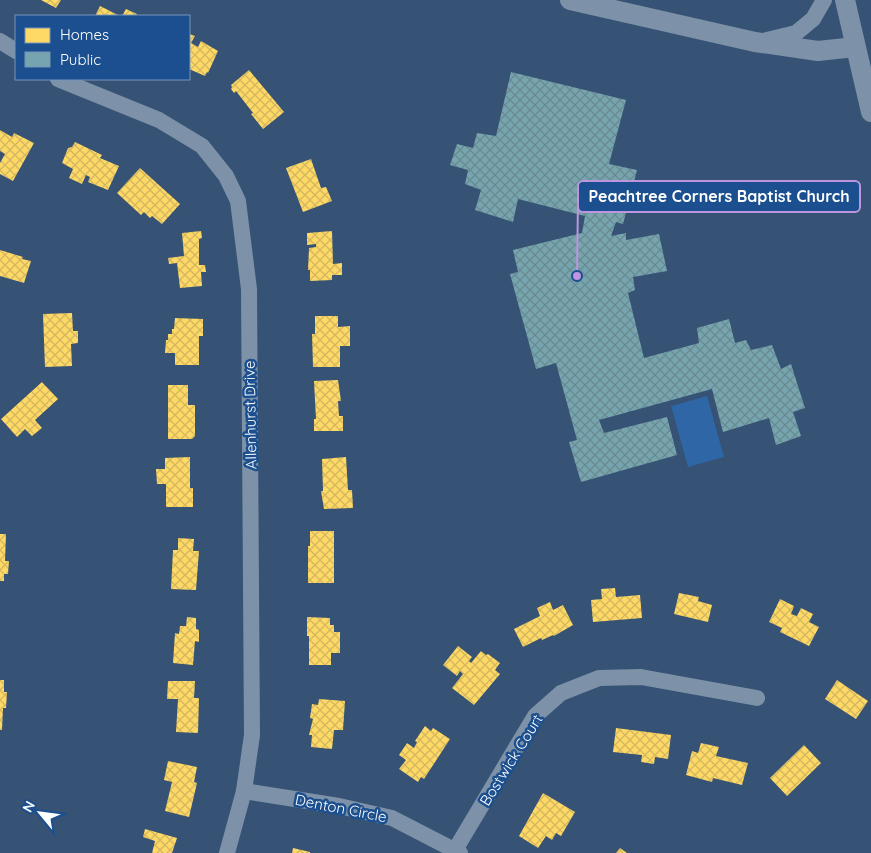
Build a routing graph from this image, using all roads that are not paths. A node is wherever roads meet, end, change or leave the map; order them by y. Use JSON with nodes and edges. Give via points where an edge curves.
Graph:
{"nodes":[{"id":1,"x":570,"y":0,"type":"edge"},
{"id":2,"x":824,"y":0,"type":"edge"},
{"id":3,"x":845,"y":0,"type":"edge"},
{"id":4,"x":0,"y":40,"type":"edge"},
{"id":5,"x":755,"y":42,"type":"junction"},
{"id":6,"x":855,"y":47,"type":"junction"},
{"id":7,"x":15,"y":51,"type":"edge"},
{"id":8,"x":60,"y":80,"type":"edge"},
{"id":9,"x":871,"y":112,"type":"edge"},
{"id":10,"x":757,"y":698,"type":"dead end"},
{"id":11,"x":244,"y":792,"type":"junction"},
{"id":12,"x":458,"y":851,"type":"edge"},
{"id":13,"x":228,"y":853,"type":"edge"}],
"edges":[{"from":1,"to":5,"type":"street"},
{"from":2,"to":5,"type":"street","via":[[813,19],[796,33]]},
{"from":3,"to":6,"type":"street"},
{"from":4,"to":7,"type":"street"},
{"from":5,"to":6,"type":"street","via":[[818,51]]},
{"from":6,"to":9,"type":"street"},
{"from":8,"to":11,"type":"street","name":"Allenhurst Drive","via":[[159,120],[202,146],[226,176],[238,201],[249,289],[251,468],[252,736]]},
{"from":10,"to":12,"type":"street","name":"Bostwick Court","via":[[641,677],[598,678],[561,693],[535,716]]},
{"from":11,"to":12,"type":"street","name":"Denton Circle","via":[[339,806],[392,818]]},
{"from":11,"to":13,"type":"street","name":"Allenhurst Drive"}]}
